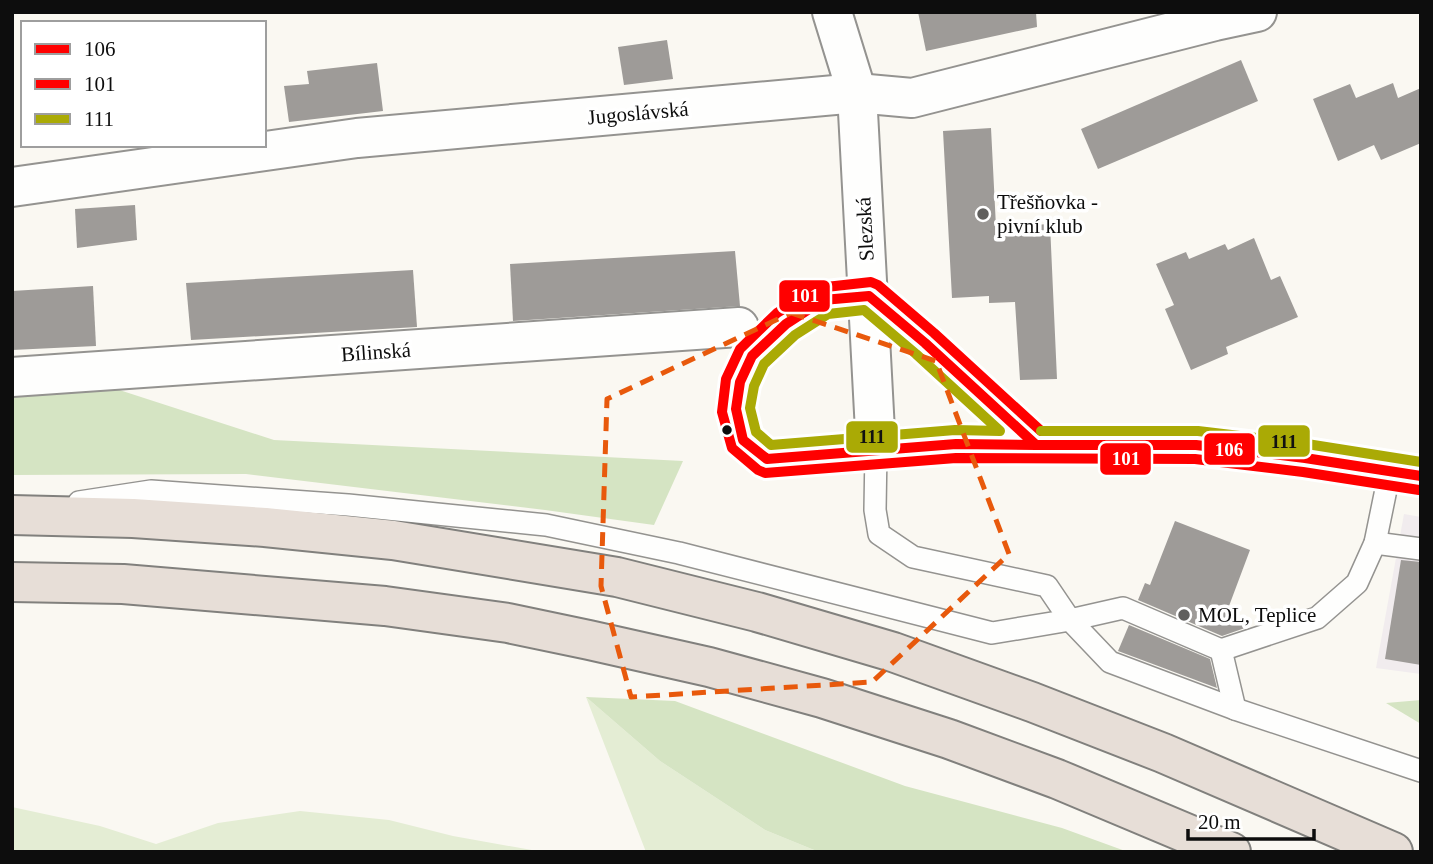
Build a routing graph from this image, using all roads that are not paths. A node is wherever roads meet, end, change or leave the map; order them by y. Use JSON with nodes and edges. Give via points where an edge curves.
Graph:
{"nodes":[{"id":1,"x":832,"y":12,"type":"edge"},
{"id":2,"x":1257,"y":12,"type":"edge"},
{"id":3,"x":857,"y":93,"type":"junction"},
{"id":4,"x":12,"y":187,"type":"edge"},
{"id":5,"x":869,"y":296,"type":"junction"},
{"id":6,"x":739,"y":327,"type":"dead end"},
{"id":7,"x":12,"y":377,"type":"edge"},
{"id":8,"x":1035,"y":445,"type":"junction"},
{"id":9,"x":876,"y":450,"type":"junction"},
{"id":10,"x":1405,"y":473,"type":"edge"},
{"id":11,"x":12,"y":514,"type":"edge"},
{"id":12,"x":1376,"y":543,"type":"junction"},
{"id":13,"x":1421,"y":549,"type":"edge"},
{"id":14,"x":12,"y":582,"type":"edge"},
{"id":15,"x":1070,"y":620,"type":"junction"},
{"id":16,"x":1220,"y":650,"type":"junction"},
{"id":17,"x":1235,"y":709,"type":"junction"},
{"id":18,"x":1421,"y":771,"type":"edge"},
{"id":19,"x":1231,"y":852,"type":"edge"},
{"id":20,"x":1393,"y":852,"type":"edge"}],
"edges":[{"from":1,"to":3,"type":"street","name":"Slezská"},
{"from":2,"to":3,"type":"street","name":"Jugoslávská","via":[[912,98]]},
{"from":3,"to":4,"type":"street","name":"Jugoslávská","via":[[357,138]]},
{"from":3,"to":5,"type":"street","name":"Slezská"},
{"from":5,"to":8,"type":"lane"},
{"from":5,"to":9,"type":"street","name":"Slezská"},
{"from":5,"to":9,"type":"lane","via":[[822,300],[786,324],[752,356],[740,382],[736,409],[743,440],[767,459]]},
{"from":6,"to":7,"type":"street","name":"Bílinská"},
{"from":8,"to":9,"type":"street"},
{"from":8,"to":10,"type":"street","via":[[1196,445]]},
{"from":9,"to":15,"type":"lane","via":[[879,534],[913,557],[1046,586]]},
{"from":10,"to":12,"type":"lane"},
{"from":11,"to":15,"type":"lane","via":[[151,492],[546,524],[992,633]]},
{"from":11,"to":20,"type":"highway","via":[[265,527],[393,540],[617,577],[757,612],[906,657],[1163,753]]},
{"from":12,"to":13,"type":"lane"},
{"from":12,"to":16,"type":"lane","via":[[1357,583],[1317,618]]},
{"from":14,"to":19,"type":"highway","via":[[123,584],[385,606],[589,640],[709,667],[949,738]]},
{"from":15,"to":16,"type":"lane","via":[[1123,608]]},
{"from":15,"to":17,"type":"lane","via":[[1110,662]]},
{"from":16,"to":17,"type":"lane"},
{"from":17,"to":18,"type":"lane"}]}
